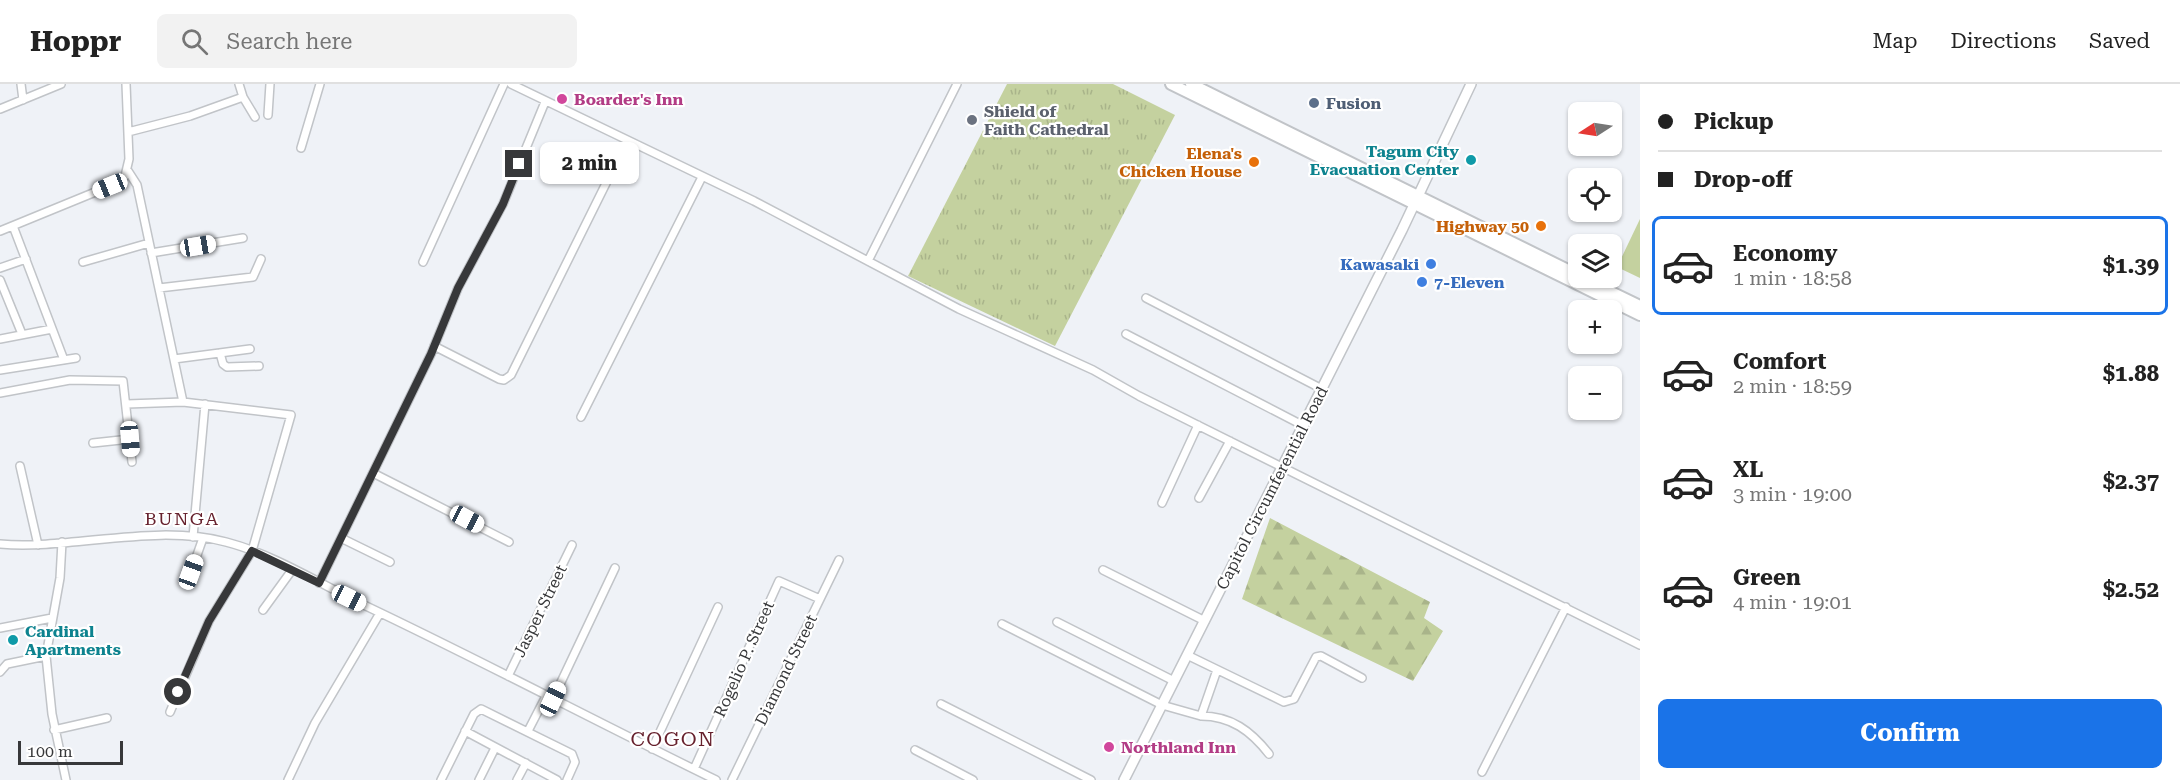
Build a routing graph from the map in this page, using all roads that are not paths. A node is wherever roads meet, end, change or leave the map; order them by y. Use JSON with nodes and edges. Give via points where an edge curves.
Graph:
{"nodes":[{"id":1,"x":21,"y":84,"type":"edge"},
{"id":2,"x":61,"y":84,"type":"edge"},
{"id":3,"x":126,"y":84,"type":"edge"},
{"id":4,"x":239,"y":84,"type":"edge"},
{"id":5,"x":270,"y":84,"type":"edge"},
{"id":6,"x":320,"y":84,"type":"edge"},
{"id":7,"x":504,"y":84,"type":"edge"},
{"id":8,"x":511,"y":84,"type":"edge"},
{"id":9,"x":957,"y":84,"type":"edge"},
{"id":10,"x":1171,"y":84,"type":"edge"},
{"id":11,"x":1191,"y":84,"type":"edge"},
{"id":12,"x":1472,"y":84,"type":"edge"},
{"id":13,"x":243,"y":97,"type":"junction"},
{"id":14,"x":23,"y":100,"type":"junction"},
{"id":15,"x":545,"y":102,"type":"junction"},
{"id":16,"x":0,"y":109,"type":"edge"},
{"id":17,"x":268,"y":115,"type":"dead end"},
{"id":18,"x":255,"y":117,"type":"dead end"},
{"id":19,"x":128,"y":132,"type":"junction"},
{"id":20,"x":627,"y":141,"type":"junction"},
{"id":21,"x":1300,"y":143,"type":"junction"},
{"id":22,"x":301,"y":148,"type":"dead end"},
{"id":23,"x":128,"y":171,"type":"junction"},
{"id":24,"x":702,"y":177,"type":"junction"},
{"id":25,"x":1417,"y":199,"type":"junction"},
{"id":26,"x":13,"y":226,"type":"junction"},
{"id":27,"x":0,"y":231,"type":"edge"},
{"id":28,"x":243,"y":238,"type":"dead end"},
{"id":29,"x":149,"y":243,"type":"junction"},
{"id":30,"x":151,"y":253,"type":"junction"},
{"id":31,"x":26,"y":259,"type":"junction"},
{"id":32,"x":261,"y":259,"type":"dead end"},
{"id":33,"x":1538,"y":260,"type":"junction"},
{"id":34,"x":868,"y":261,"type":"junction"},
{"id":35,"x":83,"y":262,"type":"dead end"},
{"id":36,"x":423,"y":262,"type":"dead end"},
{"id":37,"x":0,"y":268,"type":"edge"},
{"id":38,"x":1568,"y":271,"type":"edge"},
{"id":39,"x":0,"y":280,"type":"edge"},
{"id":40,"x":159,"y":288,"type":"junction"},
{"id":41,"x":1603,"y":288,"type":"edge"},
{"id":42,"x":1146,"y":298,"type":"dead end"},
{"id":43,"x":1640,"y":306,"type":"edge"},
{"id":44,"x":1640,"y":315,"type":"edge"},
{"id":45,"x":52,"y":329,"type":"junction"},
{"id":46,"x":22,"y":334,"type":"junction"},
{"id":47,"x":1126,"y":334,"type":"dead end"},
{"id":48,"x":0,"y":339,"type":"edge"},
{"id":49,"x":434,"y":346,"type":"junction"},
{"id":50,"x":250,"y":348,"type":"dead end"},
{"id":51,"x":220,"y":353,"type":"junction"},
{"id":52,"x":76,"y":358,"type":"dead end"},
{"id":53,"x":174,"y":359,"type":"junction"},
{"id":54,"x":64,"y":360,"type":"junction"},
{"id":55,"x":259,"y":366,"type":"dead end"},
{"id":56,"x":0,"y":370,"type":"edge"},
{"id":57,"x":1322,"y":389,"type":"junction"},
{"id":58,"x":0,"y":393,"type":"edge"},
{"id":59,"x":183,"y":402,"type":"junction"},
{"id":60,"x":127,"y":404,"type":"junction"},
{"id":61,"x":205,"y":404,"type":"junction"},
{"id":62,"x":581,"y":417,"type":"dead end"},
{"id":63,"x":1198,"y":425,"type":"junction"},
{"id":64,"x":1304,"y":426,"type":"junction"},
{"id":65,"x":130,"y":439,"type":"junction"},
{"id":66,"x":1230,"y":441,"type":"junction"},
{"id":67,"x":93,"y":443,"type":"dead end"},
{"id":68,"x":132,"y":462,"type":"dead end"},
{"id":69,"x":20,"y":466,"type":"dead end"},
{"id":70,"x":1284,"y":467,"type":"junction"},
{"id":71,"x":373,"y":473,"type":"junction"},
{"id":72,"x":1199,"y":498,"type":"dead end"},
{"id":73,"x":1162,"y":503,"type":"dead end"},
{"id":74,"x":193,"y":537,"type":"junction"},
{"id":75,"x":203,"y":538,"type":"junction"},
{"id":76,"x":341,"y":538,"type":"junction"},
{"id":77,"x":62,"y":542,"type":"junction"},
{"id":78,"x":509,"y":542,"type":"dead end"},
{"id":79,"x":0,"y":544,"type":"edge"},
{"id":80,"x":38,"y":545,"type":"junction"},
{"id":81,"x":572,"y":545,"type":"dead end"},
{"id":82,"x":252,"y":551,"type":"junction"},
{"id":83,"x":839,"y":560,"type":"dead end"},
{"id":84,"x":390,"y":562,"type":"dead end"},
{"id":85,"x":615,"y":568,"type":"dead end"},
{"id":86,"x":292,"y":570,"type":"junction"},
{"id":87,"x":1103,"y":570,"type":"dead end"},
{"id":88,"x":191,"y":572,"type":"dead end"},
{"id":89,"x":319,"y":583,"type":"junction"},
{"id":90,"x":820,"y":599,"type":"junction"},
{"id":91,"x":718,"y":607,"type":"dead end"},
{"id":92,"x":1566,"y":607,"type":"junction"},
{"id":93,"x":263,"y":610,"type":"dead end"},
{"id":94,"x":380,"y":613,"type":"junction"},
{"id":95,"x":52,"y":618,"type":"junction"},
{"id":96,"x":1205,"y":621,"type":"junction"},
{"id":97,"x":1057,"y":622,"type":"dead end"},
{"id":98,"x":1002,"y":624,"type":"dead end"},
{"id":99,"x":0,"y":628,"type":"edge"},
{"id":100,"x":1640,"y":645,"type":"edge"},
{"id":101,"x":1187,"y":655,"type":"junction"},
{"id":102,"x":46,"y":656,"type":"junction"},
{"id":103,"x":1217,"y":669,"type":"junction"},
{"id":104,"x":0,"y":672,"type":"edge"},
{"id":105,"x":508,"y":676,"type":"junction"},
{"id":106,"x":1362,"y":678,"type":"dead end"},
{"id":107,"x":1174,"y":681,"type":"junction"},
{"id":108,"x":549,"y":698,"type":"junction"},
{"id":109,"x":941,"y":704,"type":"dead end"},
{"id":110,"x":1162,"y":705,"type":"junction"},
{"id":111,"x":170,"y":712,"type":"dead end"},
{"id":112,"x":1201,"y":716,"type":"junction"},
{"id":113,"x":107,"y":718,"type":"dead end"},
{"id":114,"x":54,"y":730,"type":"junction"},
{"id":115,"x":465,"y":731,"type":"junction"},
{"id":116,"x":528,"y":731,"type":"junction"},
{"id":117,"x":495,"y":748,"type":"junction"},
{"id":118,"x":652,"y":749,"type":"junction"},
{"id":119,"x":915,"y":750,"type":"dead end"},
{"id":120,"x":1269,"y":754,"type":"dead end"},
{"id":121,"x":525,"y":764,"type":"junction"},
{"id":122,"x":694,"y":769,"type":"junction"},
{"id":123,"x":1482,"y":772,"type":"dead end"},
{"id":124,"x":66,"y":780,"type":"edge"},
{"id":125,"x":288,"y":780,"type":"edge"},
{"id":126,"x":441,"y":780,"type":"edge"},
{"id":127,"x":479,"y":780,"type":"edge"},
{"id":128,"x":517,"y":780,"type":"edge"},
{"id":129,"x":557,"y":780,"type":"edge"},
{"id":130,"x":567,"y":780,"type":"edge"},
{"id":131,"x":716,"y":780,"type":"edge"},
{"id":132,"x":732,"y":780,"type":"edge"},
{"id":133,"x":973,"y":780,"type":"edge"},
{"id":134,"x":1090,"y":780,"type":"edge"},
{"id":135,"x":1124,"y":780,"type":"edge"}],
"edges":[{"from":1,"to":14,"type":"street"},
{"from":2,"to":14,"type":"street"},
{"from":3,"to":19,"type":"street"},
{"from":4,"to":13,"type":"street"},
{"from":5,"to":17,"type":"street"},
{"from":6,"to":22,"type":"street"},
{"from":7,"to":36,"type":"street"},
{"from":8,"to":15,"type":"street"},
{"from":9,"to":34,"type":"street"},
{"from":10,"to":21,"type":"highway"},
{"from":11,"to":21,"type":"highway"},
{"from":12,"to":25,"type":"main road","name":"Capitol Circumferential Road"},
{"from":13,"to":18,"type":"street"},
{"from":13,"to":19,"type":"street"},
{"from":14,"to":16,"type":"street"},
{"from":15,"to":20,"type":"street"},
{"from":15,"to":49,"type":"street","via":[[503,204],[458,288]]},
{"from":19,"to":23,"type":"street"},
{"from":20,"to":24,"type":"street"},
{"from":20,"to":49,"type":"street","via":[[512,375],[499,379]]},
{"from":21,"to":25,"type":"highway"},
{"from":23,"to":26,"type":"street","via":[[116,183]]},
{"from":23,"to":29,"type":"street","via":[[137,185]]},
{"from":24,"to":34,"type":"street"},
{"from":24,"to":62,"type":"street"},
{"from":25,"to":33,"type":"highway"},
{"from":25,"to":57,"type":"main road","name":"Capitol Circumferential Road"},
{"from":26,"to":27,"type":"street"},
{"from":26,"to":31,"type":"street"},
{"from":28,"to":30,"type":"street"},
{"from":29,"to":30,"type":"street"},
{"from":29,"to":35,"type":"street"},
{"from":30,"to":40,"type":"street"},
{"from":31,"to":37,"type":"street"},
{"from":31,"to":45,"type":"street"},
{"from":32,"to":40,"type":"street","via":[[252,278]]},
{"from":33,"to":38,"type":"highway"},
{"from":33,"to":44,"type":"highway"},
{"from":34,"to":63,"type":"street"},
{"from":39,"to":46,"type":"street"},
{"from":40,"to":53,"type":"street"},
{"from":41,"to":43,"type":"highway"},
{"from":42,"to":57,"type":"street"},
{"from":45,"to":46,"type":"street"},
{"from":45,"to":54,"type":"street"},
{"from":46,"to":48,"type":"street"},
{"from":47,"to":64,"type":"street"},
{"from":49,"to":71,"type":"street"},
{"from":50,"to":51,"type":"street"},
{"from":51,"to":53,"type":"street"},
{"from":51,"to":55,"type":"street","via":[[227,367]]},
{"from":52,"to":54,"type":"street"},
{"from":53,"to":59,"type":"street"},
{"from":54,"to":56,"type":"street"},
{"from":57,"to":64,"type":"main road","name":"Capitol Circumferential Road"},
{"from":58,"to":60,"type":"street","via":[[70,380],[120,380],[126,387]]},
{"from":59,"to":60,"type":"street"},
{"from":59,"to":61,"type":"street"},
{"from":60,"to":65,"type":"street"},
{"from":61,"to":74,"type":"street"},
{"from":61,"to":82,"type":"street","via":[[291,414]]},
{"from":63,"to":66,"type":"street"},
{"from":63,"to":73,"type":"street"},
{"from":64,"to":70,"type":"main road","name":"Capitol Circumferential Road"},
{"from":65,"to":67,"type":"street"},
{"from":65,"to":68,"type":"street"},
{"from":66,"to":70,"type":"street"},
{"from":66,"to":72,"type":"street"},
{"from":69,"to":80,"type":"street"},
{"from":70,"to":92,"type":"street"},
{"from":70,"to":96,"type":"main road","name":"Capitol Circumferential Road"},
{"from":71,"to":76,"type":"street"},
{"from":71,"to":78,"type":"street"},
{"from":74,"to":75,"type":"street"},
{"from":74,"to":77,"type":"street"},
{"from":75,"to":82,"type":"street"},
{"from":75,"to":88,"type":"street"},
{"from":76,"to":84,"type":"street"},
{"from":76,"to":89,"type":"street"},
{"from":77,"to":80,"type":"street"},
{"from":77,"to":95,"type":"street"},
{"from":79,"to":80,"type":"street"},
{"from":81,"to":105,"type":"street","name":"Jasper Street"},
{"from":82,"to":86,"type":"street"},
{"from":82,"to":111,"type":"street","via":[[209,621]]},
{"from":83,"to":90,"type":"street","name":"Diamond Street"},
{"from":85,"to":108,"type":"street"},
{"from":86,"to":89,"type":"street"},
{"from":86,"to":93,"type":"street"},
{"from":87,"to":96,"type":"street"},
{"from":89,"to":94,"type":"street"},
{"from":90,"to":122,"type":"street","name":"Rogelio P. Street","via":[[779,581]]},
{"from":90,"to":132,"type":"street","name":"Diamond Street"},
{"from":91,"to":118,"type":"street"},
{"from":92,"to":100,"type":"street"},
{"from":92,"to":123,"type":"street"},
{"from":94,"to":105,"type":"street"},
{"from":94,"to":125,"type":"street","via":[[315,723]]},
{"from":95,"to":99,"type":"street"},
{"from":95,"to":102,"type":"street"},
{"from":96,"to":101,"type":"main road","name":"Capitol Circumferential Road"},
{"from":97,"to":107,"type":"street"},
{"from":98,"to":110,"type":"street"},
{"from":101,"to":103,"type":"street"},
{"from":101,"to":107,"type":"main road","name":"Capitol Circumferential Road"},
{"from":102,"to":104,"type":"street","via":[[8,664]]},
{"from":102,"to":114,"type":"street"},
{"from":103,"to":106,"type":"street","via":[[1284,702],[1294,699],[1318,656]]},
{"from":103,"to":112,"type":"street"},
{"from":105,"to":108,"type":"street"},
{"from":107,"to":110,"type":"main road","name":"Capitol Circumferential Road"},
{"from":108,"to":116,"type":"street"},
{"from":108,"to":118,"type":"street"},
{"from":109,"to":134,"type":"street"},
{"from":110,"to":112,"type":"street"},
{"from":110,"to":135,"type":"main road","name":"Capitol Circumferential Road"},
{"from":112,"to":120,"type":"street","via":[[1233,722],[1249,732]]},
{"from":113,"to":114,"type":"street"},
{"from":114,"to":124,"type":"street"},
{"from":115,"to":116,"type":"street","via":[[481,709]]},
{"from":115,"to":117,"type":"street"},
{"from":115,"to":126,"type":"street"},
{"from":116,"to":130,"type":"street","via":[[574,757]]},
{"from":117,"to":121,"type":"street"},
{"from":117,"to":127,"type":"street"},
{"from":118,"to":122,"type":"street"},
{"from":119,"to":133,"type":"street"},
{"from":121,"to":128,"type":"street"},
{"from":121,"to":129,"type":"street"},
{"from":122,"to":131,"type":"street"}]}
